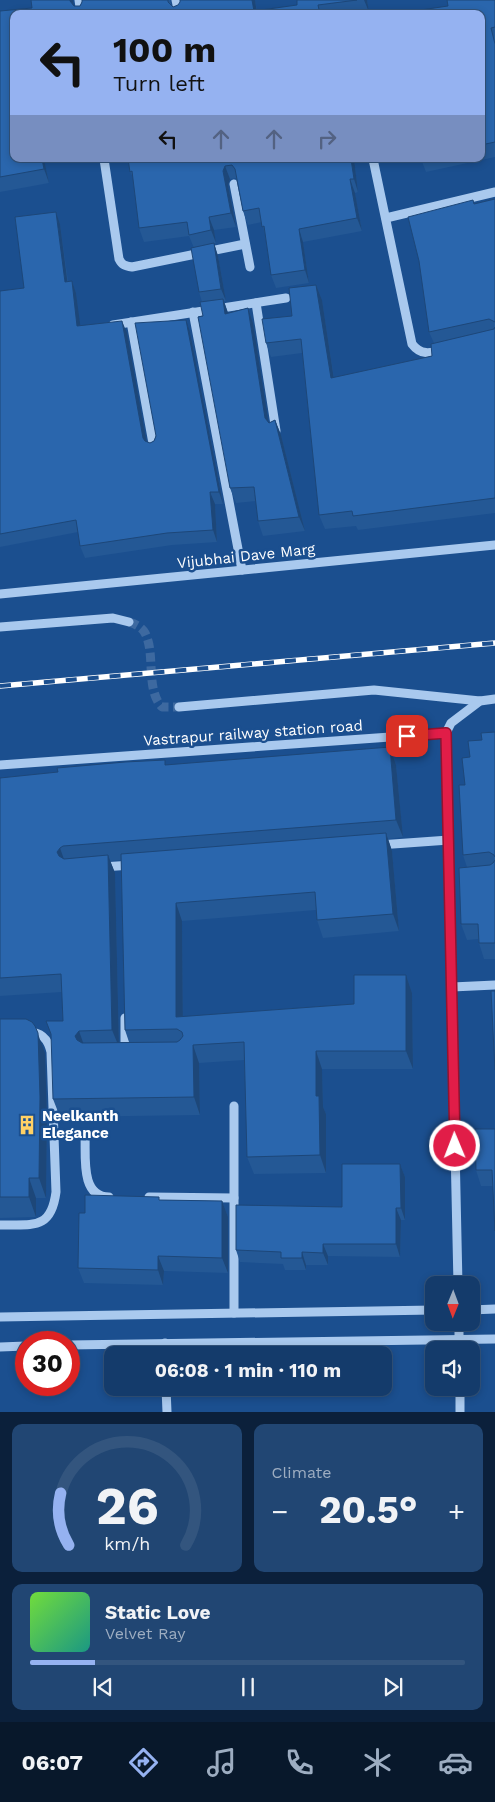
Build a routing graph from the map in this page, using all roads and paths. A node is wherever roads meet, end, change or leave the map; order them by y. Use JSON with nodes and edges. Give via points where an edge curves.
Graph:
{"nodes":[{"id":1,"x":104,"y":162,"type":"edge"},
{"id":2,"x":374,"y":162,"type":"edge"},
{"id":3,"x":234,"y":184,"type":"edge"},
{"id":4,"x":495,"y":192,"type":"edge"},
{"id":5,"x":386,"y":218,"type":"junction"},
{"id":6,"x":245,"y":244,"type":"junction"},
{"id":7,"x":250,"y":267,"type":"dead end"},
{"id":8,"x":286,"y":298,"type":"dead end"},
{"id":9,"x":256,"y":302,"type":"junction"},
{"id":10,"x":193,"y":312,"type":"junction"},
{"id":11,"x":131,"y":322,"type":"junction"},
{"id":12,"x":106,"y":326,"type":"edge"},
{"id":13,"x":449,"y":349,"type":"edge"},
{"id":14,"x":276,"y":431,"type":"edge"},
{"id":15,"x":154,"y":449,"type":"edge"},
{"id":16,"x":495,"y":546,"type":"edge"},
{"id":17,"x":242,"y":570,"type":"junction"},
{"id":18,"x":0,"y":594,"type":"edge"},
{"id":19,"x":129,"y":622,"type":"tunnel mouth"},
{"id":20,"x":0,"y":627,"type":"edge"},
{"id":21,"x":495,"y":700,"type":"edge"},
{"id":22,"x":480,"y":701,"type":"junction"},
{"id":23,"x":179,"y":707,"type":"tunnel mouth"},
{"id":24,"x":446,"y":733,"type":"junction"},
{"id":25,"x":0,"y":765,"type":"edge"},
{"id":26,"x":448,"y":840,"type":"junction"},
{"id":27,"x":369,"y":846,"type":"edge"},
{"id":28,"x":141,"y":864,"type":"edge"},
{"id":29,"x":121,"y":866,"type":"junction"},
{"id":30,"x":96,"y":868,"type":"edge"},
{"id":31,"x":122,"y":875,"type":"edge"},
{"id":32,"x":461,"y":876,"type":"edge"},
{"id":33,"x":450,"y":878,"type":"junction"},
{"id":34,"x":495,"y":985,"type":"edge"},
{"id":35,"x":452,"y":987,"type":"junction"},
{"id":36,"x":124,"y":1013,"type":"edge"},
{"id":37,"x":16,"y":1032,"type":"edge"},
{"id":38,"x":135,"y":1053,"type":"edge"},
{"id":39,"x":234,"y":1106,"type":"dead end"},
{"id":40,"x":85,"y":1136,"type":"dead end"},
{"id":41,"x":121,"y":1197,"type":"edge"},
{"id":42,"x":140,"y":1197,"type":"edge"},
{"id":43,"x":234,"y":1198,"type":"junction"},
{"id":44,"x":0,"y":1225,"type":"edge"},
{"id":45,"x":458,"y":1276,"type":"edge"},
{"id":46,"x":495,"y":1309,"type":"edge"},
{"id":47,"x":425,"y":1310,"type":"edge"},
{"id":48,"x":480,"y":1310,"type":"edge"},
{"id":49,"x":234,"y":1313,"type":"junction"},
{"id":50,"x":0,"y":1317,"type":"edge"},
{"id":51,"x":458,"y":1331,"type":"edge"},
{"id":52,"x":495,"y":1339,"type":"edge"},
{"id":53,"x":458,"y":1340,"type":"junction"},
{"id":54,"x":165,"y":1343,"type":"joint"},
{"id":55,"x":80,"y":1345,"type":"edge"},
{"id":56,"x":0,"y":1346,"type":"edge"},
{"id":57,"x":15,"y":1346,"type":"edge"},
{"id":58,"x":166,"y":1396,"type":"edge"},
{"id":59,"x":460,"y":1396,"type":"edge"},
{"id":60,"x":167,"y":1412,"type":"edge"},
{"id":61,"x":460,"y":1412,"type":"edge"}],
"edges":[{"from":1,"to":6,"type":"street","via":[[121,264],[132,266]]},
{"from":2,"to":5,"type":"street"},
{"from":3,"to":6,"type":"street"},
{"from":4,"to":5,"type":"street"},
{"from":5,"to":13,"type":"street","via":[[412,344],[423,353]]},
{"from":6,"to":7,"type":"street"},
{"from":8,"to":9,"type":"street"},
{"from":9,"to":10,"type":"street"},
{"from":9,"to":14,"type":"street"},
{"from":10,"to":11,"type":"street"},
{"from":10,"to":17,"type":"street"},
{"from":11,"to":12,"type":"street"},
{"from":11,"to":15,"type":"street"},
{"from":16,"to":17,"type":"street","name":"Vijubhai Dave Marg"},
{"from":17,"to":18,"type":"street","name":"Vijubhai Dave Marg"},
{"from":19,"to":20,"type":"street","via":[[113,618]]},
{"from":21,"to":22,"type":"street"},
{"from":22,"to":23,"type":"street","via":[[374,690]]},
{"from":22,"to":24,"type":"street","via":[[451,724]]},
{"from":24,"to":25,"type":"street","name":"Vastrapur railway station road"},
{"from":24,"to":26,"type":"street"},
{"from":26,"to":27,"type":"street"},
{"from":26,"to":33,"type":"street"},
{"from":28,"to":29,"type":"street"},
{"from":29,"to":30,"type":"street"},
{"from":29,"to":31,"type":"street"},
{"from":32,"to":33,"type":"street"},
{"from":33,"to":35,"type":"street"},
{"from":34,"to":35,"type":"street"},
{"from":35,"to":45,"type":"street"},
{"from":36,"to":38,"type":"street","via":[[121,1053]]},
{"from":37,"to":44,"type":"street","via":[[40,1034],[49,1044],[56,1192],[51,1212],[39,1223]]},
{"from":39,"to":43,"type":"street"},
{"from":40,"to":41,"type":"street","via":[[91,1190],[102,1197]]},
{"from":42,"to":43,"type":"street"},
{"from":43,"to":49,"type":"street"},
{"from":46,"to":48,"type":"street"},
{"from":47,"to":49,"type":"street"},
{"from":49,"to":50,"type":"street"},
{"from":51,"to":53,"type":"street"},
{"from":52,"to":53,"type":"street"},
{"from":53,"to":54,"type":"street"},
{"from":54,"to":55,"type":"street"},
{"from":56,"to":57,"type":"street"},
{"from":58,"to":60,"type":"street"},
{"from":59,"to":61,"type":"street"}]}
